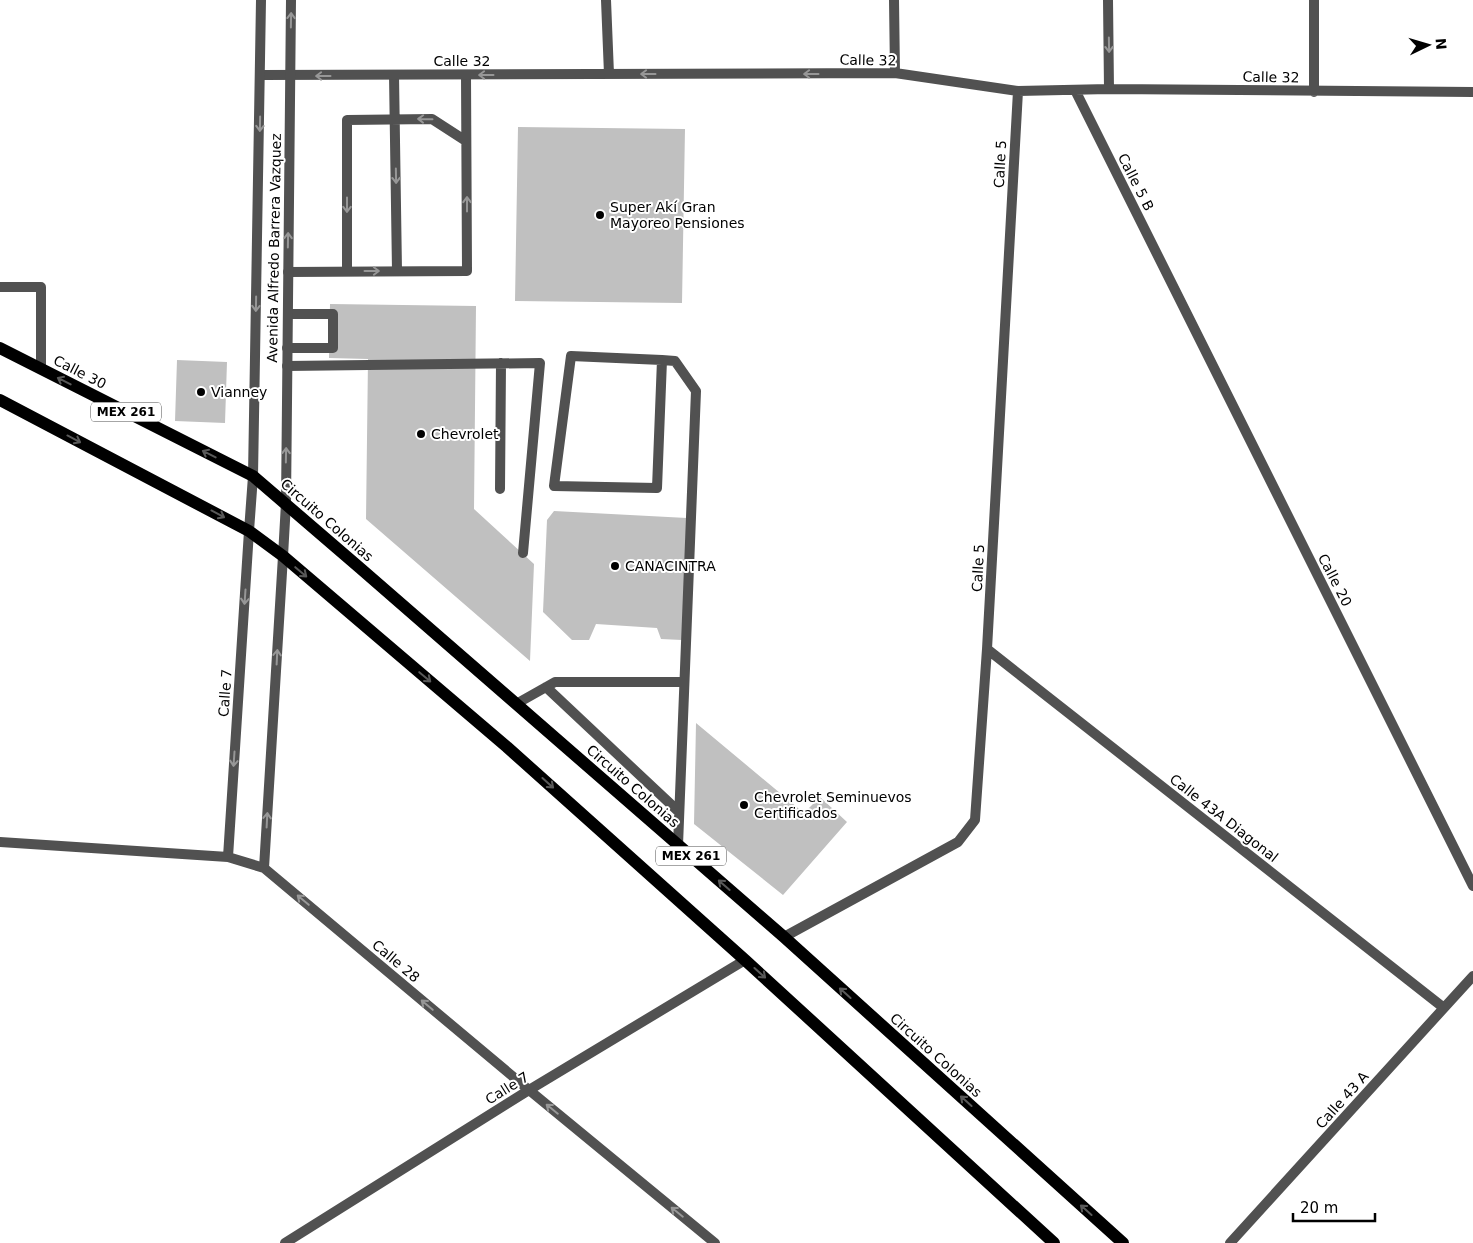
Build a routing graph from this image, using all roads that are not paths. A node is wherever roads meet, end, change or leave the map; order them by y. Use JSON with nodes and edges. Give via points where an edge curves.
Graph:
{"nodes":[{"id":1,"x":261,"y":0,"type":"edge"},
{"id":2,"x":291,"y":0,"type":"edge"},
{"id":3,"x":606,"y":0,"type":"edge"},
{"id":4,"x":894,"y":0,"type":"edge"},
{"id":5,"x":1108,"y":0,"type":"edge"},
{"id":6,"x":1314,"y":0,"type":"edge"},
{"id":7,"x":894,"y":73,"type":"junction"},
{"id":8,"x":609,"y":74,"type":"junction"},
{"id":9,"x":261,"y":75,"type":"junction"},
{"id":10,"x":394,"y":75,"type":"junction"},
{"id":11,"x":466,"y":75,"type":"junction"},
{"id":12,"x":290,"y":76,"type":"junction"},
{"id":13,"x":1109,"y":89,"type":"junction"},
{"id":14,"x":1075,"y":90,"type":"junction"},
{"id":15,"x":1018,"y":91,"type":"junction"},
{"id":16,"x":1314,"y":92,"type":"junction"},
{"id":17,"x":1473,"y":92,"type":"edge"},
{"id":18,"x":395,"y":119,"type":"junction"},
{"id":19,"x":466,"y":141,"type":"junction"},
{"id":20,"x":347,"y":271,"type":"junction"},
{"id":21,"x":397,"y":271,"type":"junction"},
{"id":22,"x":288,"y":272,"type":"junction"},
{"id":23,"x":1172,"y":285,"type":"joint"},
{"id":24,"x":0,"y":287,"type":"edge"},
{"id":25,"x":288,"y":314,"type":"junction"},
{"id":26,"x":0,"y":348,"type":"edge"},
{"id":27,"x":287,"y":348,"type":"junction"},
{"id":28,"x":662,"y":360,"type":"junction"},
{"id":29,"x":501,"y":363,"type":"junction"},
{"id":30,"x":287,"y":366,"type":"junction"},
{"id":31,"x":41,"y":369,"type":"junction"},
{"id":32,"x":0,"y":400,"type":"edge"},
{"id":33,"x":253,"y":476,"type":"junction"},
{"id":34,"x":500,"y":490,"type":"dead end"},
{"id":35,"x":286,"y":504,"type":"junction"},
{"id":36,"x":249,"y":531,"type":"junction"},
{"id":37,"x":522,"y":554,"type":"dead end"},
{"id":38,"x":283,"y":556,"type":"junction"},
{"id":39,"x":987,"y":649,"type":"junction"},
{"id":40,"x":684,"y":682,"type":"junction"},
{"id":41,"x":546,"y":687,"type":"junction"},
{"id":42,"x":516,"y":704,"type":"junction"},
{"id":43,"x":679,"y":812,"type":"junction"},
{"id":44,"x":0,"y":842,"type":"edge"},
{"id":45,"x":678,"y":845,"type":"junction"},
{"id":46,"x":228,"y":857,"type":"junction"},
{"id":47,"x":264,"y":868,"type":"junction"},
{"id":48,"x":1473,"y":886,"type":"edge"},
{"id":49,"x":784,"y":937,"type":"junction"},
{"id":50,"x":745,"y":960,"type":"junction"},
{"id":51,"x":1473,"y":976,"type":"edge"},
{"id":52,"x":1444,"y":1008,"type":"junction"},
{"id":53,"x":529,"y":1090,"type":"junction"},
{"id":54,"x":285,"y":1243,"type":"edge"},
{"id":55,"x":715,"y":1243,"type":"edge"},
{"id":56,"x":1054,"y":1243,"type":"edge"},
{"id":57,"x":1123,"y":1243,"type":"edge"},
{"id":58,"x":1230,"y":1243,"type":"edge"}],
"edges":[{"from":1,"to":9,"type":"street","name":"Avenida Alfredo Barrera Vazquez"},
{"from":12,"to":2,"type":"street","name":"Avenida Alfredo Barrera Vazquez","one_way":true},
{"from":3,"to":8,"type":"street"},
{"from":4,"to":7,"type":"street"},
{"from":5,"to":13,"type":"street","one_way":true},
{"from":6,"to":16,"type":"street"},
{"from":7,"to":8,"type":"street","name":"Calle 32","one_way":true},
{"from":7,"to":15,"type":"street","name":"Calle 32"},
{"from":8,"to":11,"type":"street","name":"Calle 32","one_way":true},
{"from":9,"to":12,"type":"street","name":"Calle 32"},
{"from":9,"to":33,"type":"street","name":"Avenida Alfredo Barrera Vazquez","one_way":true},
{"from":10,"to":11,"type":"street","name":"Calle 32"},
{"from":10,"to":12,"type":"street","name":"Calle 32","one_way":true},
{"from":10,"to":18,"type":"street"},
{"from":11,"to":19,"type":"street"},
{"from":22,"to":12,"type":"street","name":"Avenida Alfredo Barrera Vazquez","one_way":true},
{"from":13,"to":14,"type":"street","name":"Calle 32"},
{"from":13,"to":16,"type":"street","name":"Calle 32"},
{"from":14,"to":15,"type":"street","name":"Calle 32"},
{"from":14,"to":23,"type":"street","name":"Calle 5 B"},
{"from":15,"to":39,"type":"street","name":"Calle 5"},
{"from":16,"to":17,"type":"street","name":"Calle 32"},
{"from":19,"to":18,"type":"street","one_way":true,"via":[[432,119]]},
{"from":18,"to":20,"type":"street","one_way":true,"via":[[347,120]]},
{"from":18,"to":21,"type":"street","one_way":true},
{"from":21,"to":19,"type":"street","one_way":true,"via":[[467,271]]},
{"from":20,"to":21,"type":"street","one_way":true},
{"from":20,"to":22,"type":"street"},
{"from":22,"to":25,"type":"street","name":"Avenida Alfredo Barrera Vazquez"},
{"from":23,"to":48,"type":"street","name":"Calle 20"},
{"from":24,"to":31,"type":"street","via":[[41,287]]},
{"from":25,"to":27,"type":"street","name":"Avenida Alfredo Barrera Vazquez"},
{"from":25,"to":27,"type":"street","via":[[333,314],[333,348]]},
{"from":26,"to":31,"type":"main road","name":"Calle 30","number":"MEX 261"},
{"from":27,"to":30,"type":"street","name":"Avenida Alfredo Barrera Vazquez"},
{"from":28,"to":28,"type":"street","via":[[571,356],[554,486],[657,488]]},
{"from":28,"to":40,"type":"street","via":[[674,361],[696,391]]},
{"from":29,"to":30,"type":"street"},
{"from":29,"to":34,"type":"street"},
{"from":29,"to":37,"type":"street","via":[[540,363]]},
{"from":35,"to":30,"type":"street","name":"Avenida Alfredo Barrera Vazquez","one_way":true},
{"from":33,"to":31,"type":"main road","name":"Calle 30","number":"MEX 261","one_way":true},
{"from":32,"to":36,"type":"main road","number":"MEX 261","one_way":true},
{"from":33,"to":35,"type":"main road","name":"Circuito Colonias","number":"MEX 261"},
{"from":33,"to":36,"type":"street","name":"Avenida Alfredo Barrera Vazquez"},
{"from":35,"to":38,"type":"street","name":"Avenida Alfredo Barrera Vazquez"},
{"from":35,"to":42,"type":"main road","name":"Circuito Colonias","number":"MEX 261"},
{"from":36,"to":38,"type":"main road","number":"MEX 261"},
{"from":36,"to":46,"type":"street","name":"Calle 7","one_way":true},
{"from":47,"to":38,"type":"street","one_way":true},
{"from":38,"to":50,"type":"main road","number":"MEX 261","one_way":true,"via":[[507,747]]},
{"from":39,"to":49,"type":"street","name":"Calle 5","via":[[975,820],[958,842]]},
{"from":39,"to":52,"type":"street","name":"Calle 43A Diagonal"},
{"from":40,"to":41,"type":"street","via":[[555,682]]},
{"from":40,"to":43,"type":"street"},
{"from":41,"to":42,"type":"street"},
{"from":41,"to":43,"type":"street"},
{"from":42,"to":45,"type":"main road","name":"Circuito Colonias","number":"MEX 261"},
{"from":43,"to":45,"type":"street"},
{"from":44,"to":46,"type":"street","name":"Calle 28"},
{"from":49,"to":45,"type":"main road","name":"Circuito Colonias","number":"MEX 261","one_way":true},
{"from":46,"to":47,"type":"street","name":"Calle 28"},
{"from":53,"to":47,"type":"street","name":"Calle 28","one_way":true},
{"from":57,"to":49,"type":"main road","name":"Circuito Colonias","number":"MEX 261","one_way":true},
{"from":50,"to":53,"type":"street","name":"Calle 7"},
{"from":50,"to":56,"type":"main road","number":"MEX 261","one_way":true},
{"from":51,"to":52,"type":"street","name":"Calle 43 A"},
{"from":52,"to":58,"type":"street","name":"Calle 43 A"},
{"from":53,"to":54,"type":"street","name":"Calle 7"},
{"from":55,"to":53,"type":"street","name":"Calle 28","one_way":true}]}
